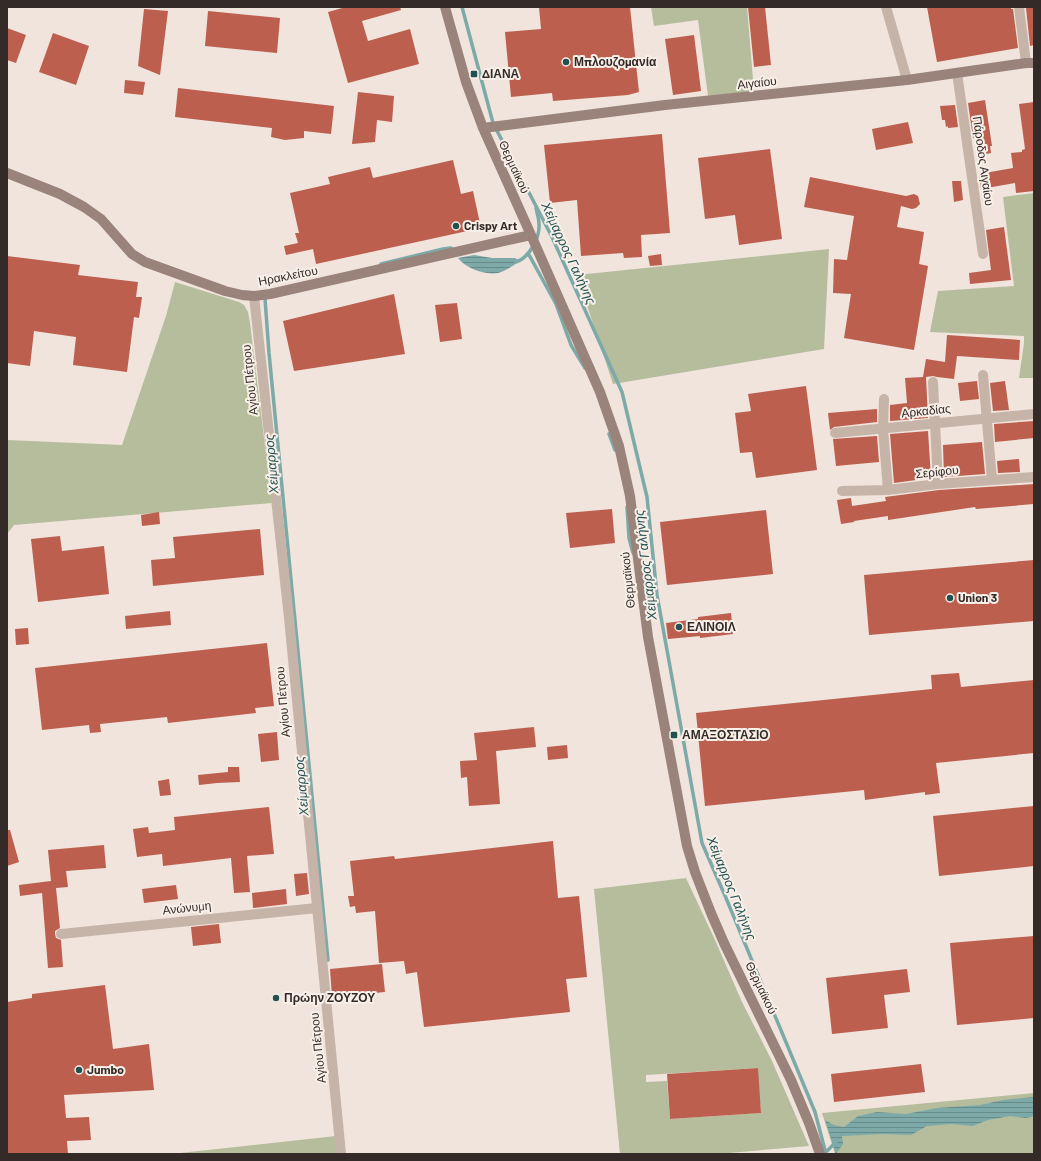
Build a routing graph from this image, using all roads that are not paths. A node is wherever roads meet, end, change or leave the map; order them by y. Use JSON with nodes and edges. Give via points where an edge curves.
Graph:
{"nodes":[{"id":1,"x":445,"y":7,"type":"edge"},
{"id":2,"x":886,"y":7,"type":"edge"},
{"id":3,"x":1019,"y":7,"type":"edge"},
{"id":4,"x":1030,"y":63,"type":"edge"},
{"id":5,"x":956,"y":72,"type":"junction"},
{"id":6,"x":907,"y":80,"type":"junction"},
{"id":7,"x":483,"y":128,"type":"junction"},
{"id":8,"x":7,"y":173,"type":"edge"},
{"id":9,"x":531,"y":234,"type":"junction"},
{"id":10,"x":983,"y":254,"type":"dead end"},
{"id":11,"x":254,"y":296,"type":"junction"},
{"id":12,"x":983,"y":375,"type":"dead end"},
{"id":13,"x":933,"y":382,"type":"dead end"},
{"id":14,"x":884,"y":399,"type":"dead end"},
{"id":15,"x":1034,"y":414,"type":"edge"},
{"id":16,"x":987,"y":418,"type":"junction"},
{"id":17,"x":934,"y":423,"type":"junction"},
{"id":18,"x":883,"y":429,"type":"junction"},
{"id":19,"x":835,"y":433,"type":"dead end"},
{"id":20,"x":1034,"y":477,"type":"edge"},
{"id":21,"x":992,"y":480,"type":"junction"},
{"id":22,"x":938,"y":484,"type":"junction"},
{"id":23,"x":888,"y":490,"type":"junction"},
{"id":24,"x":842,"y":491,"type":"dead end"},
{"id":25,"x":317,"y":908,"type":"junction"},
{"id":26,"x":61,"y":934,"type":"dead end"},
{"id":27,"x":341,"y":1154,"type":"edge"},
{"id":28,"x":820,"y":1154,"type":"edge"}],
"edges":[{"from":1,"to":7,"type":"street","name":"Θερμαϊκού"},
{"from":2,"to":6,"type":"street"},
{"from":3,"to":4,"type":"street"},
{"from":4,"to":5,"type":"street","name":"Αιγαίου"},
{"from":5,"to":6,"type":"street","name":"Αιγαίου"},
{"from":5,"to":10,"type":"street","name":"Πάροδος Αιγαίου"},
{"from":6,"to":7,"type":"street","name":"Αιγαίου","via":[[665,105]]},
{"from":7,"to":9,"type":"street","name":"Θερμαϊκού"},
{"from":8,"to":11,"type":"street","name":"Ηρακλείτου","via":[[60,194],[84,207],[101,219],[136,258],[224,291]]},
{"from":9,"to":11,"type":"street","name":"Ηρακλείτου"},
{"from":9,"to":28,"type":"street","name":"Θερμαϊκού","via":[[600,392],[624,465],[634,519],[648,637],[691,860],[724,943],[791,1080]]},
{"from":11,"to":25,"type":"street","name":"Αγίου Πέτρου"},
{"from":12,"to":16,"type":"street"},
{"from":13,"to":17,"type":"street"},
{"from":14,"to":18,"type":"street"},
{"from":15,"to":16,"type":"street","name":"Αρκαδίας"},
{"from":16,"to":17,"type":"street","name":"Αρκαδίας"},
{"from":16,"to":21,"type":"street"},
{"from":17,"to":18,"type":"street","name":"Αρκαδίας"},
{"from":17,"to":22,"type":"street"},
{"from":18,"to":19,"type":"street","name":"Αρκαδίας"},
{"from":18,"to":23,"type":"street"},
{"from":20,"to":21,"type":"street","name":"Σερίφου"},
{"from":21,"to":22,"type":"street","name":"Σερίφου"},
{"from":22,"to":23,"type":"street","name":"Σερίφου"},
{"from":23,"to":24,"type":"street","name":"Σερίφου"},
{"from":25,"to":26,"type":"street","name":"Ανώνυμη"},
{"from":25,"to":27,"type":"street","name":"Αγίου Πέτρου"}]}
